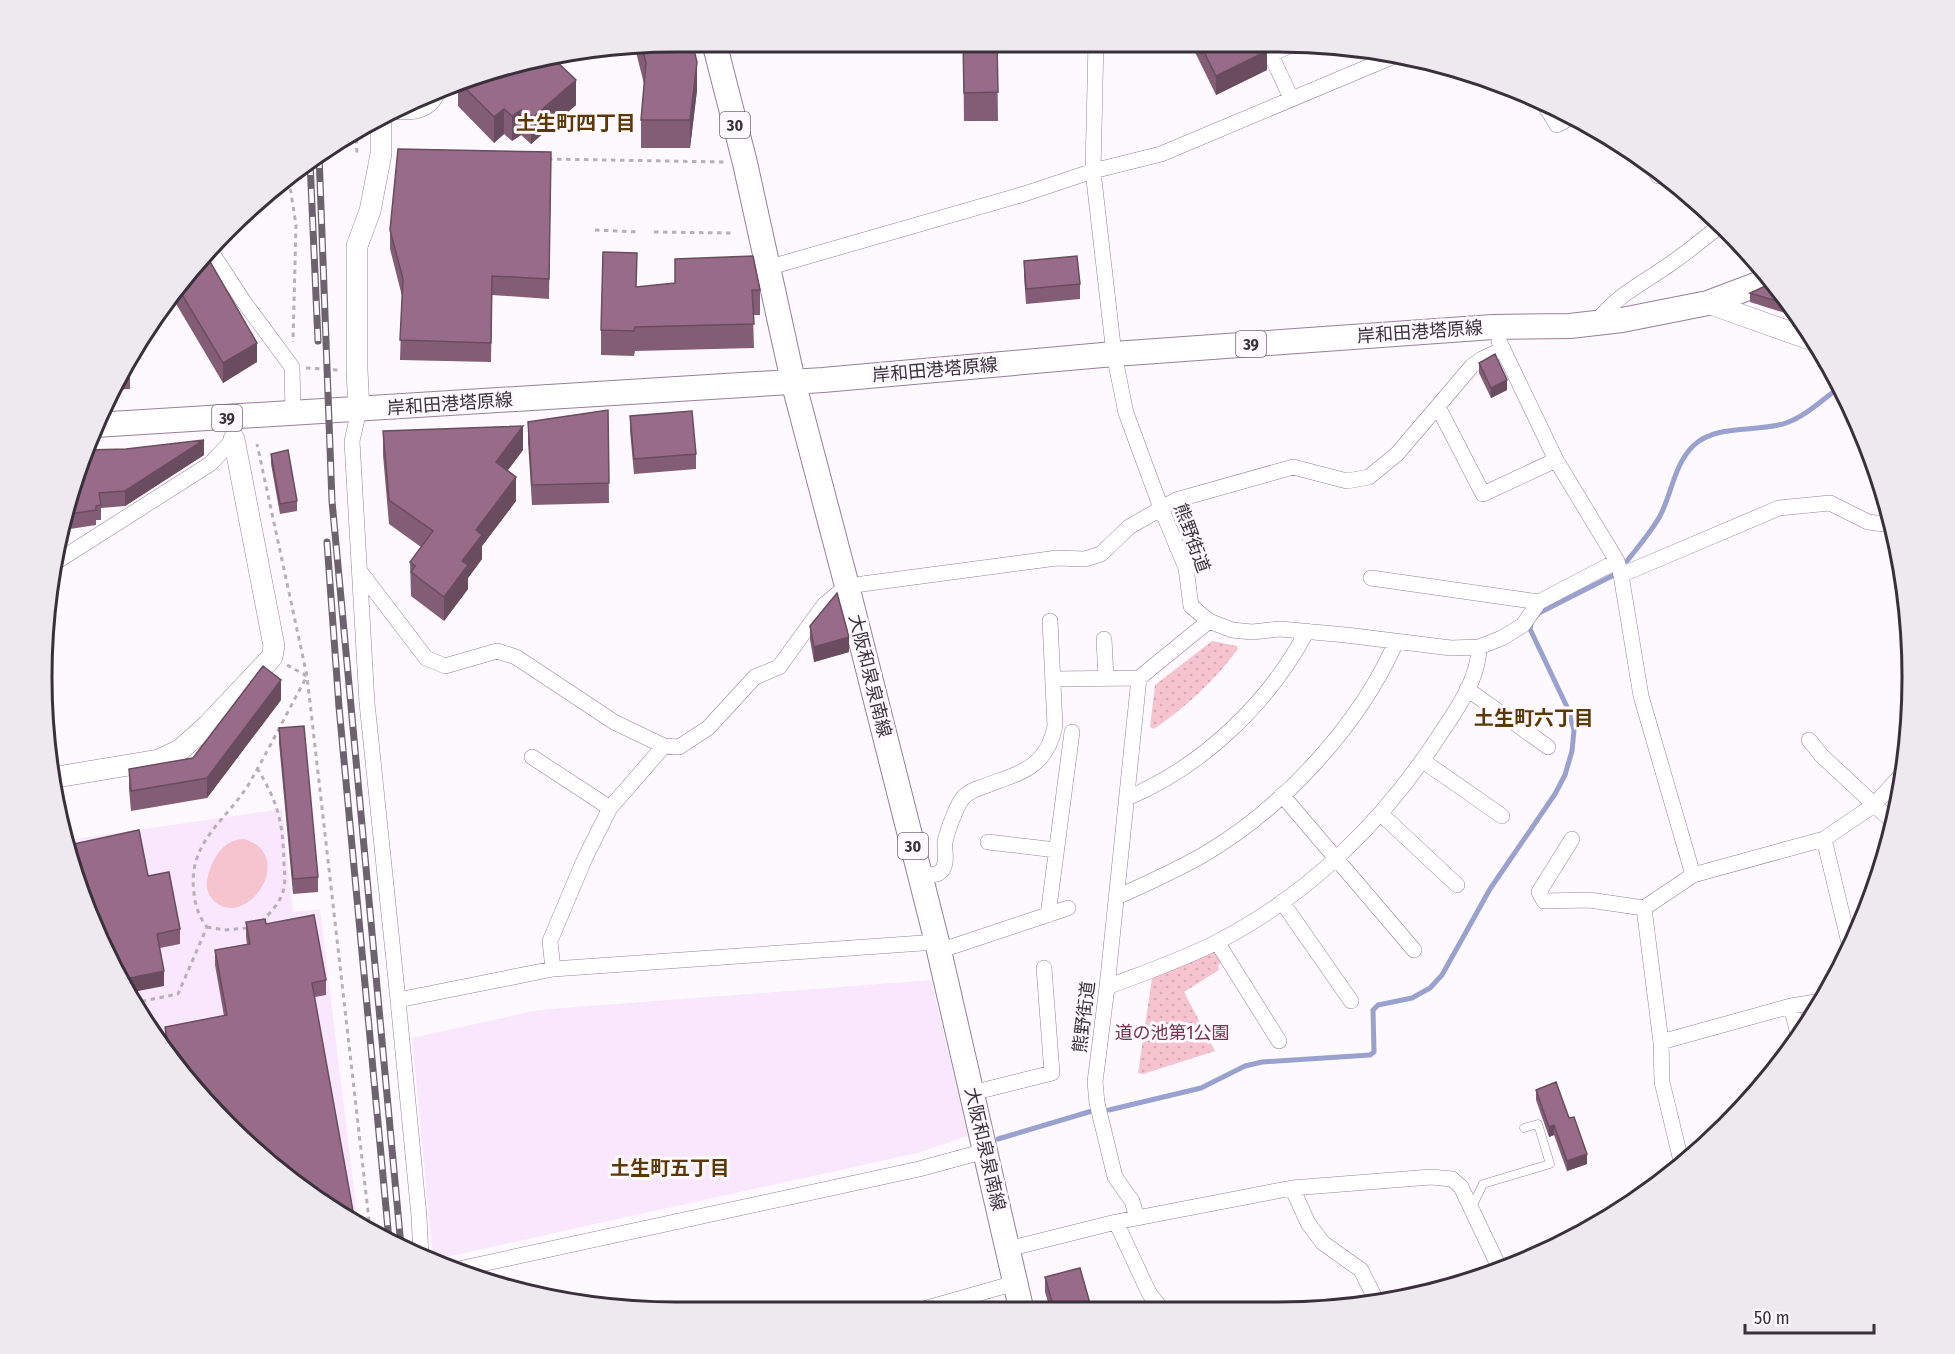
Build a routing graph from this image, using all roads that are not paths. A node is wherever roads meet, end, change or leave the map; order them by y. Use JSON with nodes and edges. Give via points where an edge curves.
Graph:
{"nodes":[{"id":1,"x":717,"y":53,"type":"edge"},
{"id":2,"x":1096,"y":53,"type":"edge"},
{"id":3,"x":1270,"y":53,"type":"edge"},
{"id":4,"x":1381,"y":61,"type":"edge"},
{"id":5,"x":1291,"y":98,"type":"junction"},
{"id":6,"x":430,"y":104,"type":"edge"},
{"id":7,"x":410,"y":113,"type":"edge"},
{"id":8,"x":1551,"y":116,"type":"edge"},
{"id":9,"x":1563,"y":122,"type":"edge"},
{"id":10,"x":381,"y":128,"type":"edge"},
{"id":11,"x":1093,"y":171,"type":"junction"},
{"id":12,"x":1715,"y":230,"type":"edge"},
{"id":13,"x":215,"y":257,"type":"edge"},
{"id":14,"x":767,"y":268,"type":"junction"},
{"id":15,"x":1762,"y":283,"type":"edge"},
{"id":16,"x":1708,"y":303,"type":"junction"},
{"id":17,"x":1596,"y":323,"type":"junction"},
{"id":18,"x":1493,"y":327,"type":"junction"},
{"id":19,"x":1801,"y":336,"type":"edge"},
{"id":20,"x":1503,"y":349,"type":"junction"},
{"id":21,"x":1114,"y":354,"type":"junction"},
{"id":22,"x":793,"y":381,"type":"junction"},
{"id":23,"x":1438,"y":407,"type":"junction"},
{"id":24,"x":359,"y":410,"type":"junction"},
{"id":25,"x":293,"y":414,"type":"junction"},
{"id":26,"x":106,"y":425,"type":"edge"},
{"id":27,"x":234,"y":428,"type":"junction"},
{"id":28,"x":1556,"y":460,"type":"junction"},
{"id":29,"x":1161,"y":508,"type":"junction"},
{"id":30,"x":1883,"y":524,"type":"edge"},
{"id":31,"x":64,"y":557,"type":"edge"},
{"id":32,"x":1619,"y":568,"type":"junction"},
{"id":33,"x":359,"y":570,"type":"junction"},
{"id":34,"x":1371,"y":578,"type":"dead end"},
{"id":35,"x":847,"y":586,"type":"junction"},
{"id":36,"x":1539,"y":602,"type":"junction"},
{"id":37,"x":1050,"y":621,"type":"dead end"},
{"id":38,"x":1209,"y":621,"type":"junction"},
{"id":39,"x":1307,"y":631,"type":"junction"},
{"id":40,"x":1104,"y":639,"type":"dead end"},
{"id":41,"x":1396,"y":642,"type":"junction"},
{"id":42,"x":1479,"y":647,"type":"junction"},
{"id":43,"x":1106,"y":678,"type":"junction"},
{"id":44,"x":1139,"y":678,"type":"junction"},
{"id":45,"x":1054,"y":679,"type":"junction"},
{"id":46,"x":1467,"y":689,"type":"junction"},
{"id":47,"x":1071,"y":732,"type":"dead end"},
{"id":48,"x":1809,"y":740,"type":"dead end"},
{"id":49,"x":664,"y":746,"type":"junction"},
{"id":50,"x":1548,"y":747,"type":"dead end"},
{"id":51,"x":532,"y":757,"type":"dead end"},
{"id":52,"x":1424,"y":761,"type":"junction"},
{"id":53,"x":61,"y":776,"type":"edge"},
{"id":54,"x":1893,"y":785,"type":"edge"},
{"id":55,"x":1282,"y":795,"type":"junction"},
{"id":56,"x":1127,"y":798,"type":"junction"},
{"id":57,"x":1874,"y":805,"type":"junction"},
{"id":58,"x":610,"y":808,"type":"junction"},
{"id":59,"x":1381,"y":814,"type":"junction"},
{"id":60,"x":1502,"y":816,"type":"dead end"},
{"id":61,"x":1887,"y":816,"type":"edge"},
{"id":62,"x":1572,"y":839,"type":"dead end"},
{"id":63,"x":1824,"y":839,"type":"junction"},
{"id":64,"x":988,"y":842,"type":"dead end"},
{"id":65,"x":1056,"y":849,"type":"junction"},
{"id":66,"x":1336,"y":858,"type":"junction"},
{"id":67,"x":1693,"y":875,"type":"junction"},
{"id":68,"x":920,"y":877,"type":"junction"},
{"id":69,"x":1457,"y":885,"type":"dead end"},
{"id":70,"x":1117,"y":897,"type":"junction"},
{"id":71,"x":1282,"y":902,"type":"junction"},
{"id":72,"x":1068,"y":908,"type":"dead end"},
{"id":73,"x":1644,"y":908,"type":"junction"},
{"id":74,"x":1048,"y":915,"type":"junction"},
{"id":75,"x":1847,"y":934,"type":"edge"},
{"id":76,"x":1217,"y":942,"type":"junction"},
{"id":77,"x":938,"y":946,"type":"junction"},
{"id":78,"x":1414,"y":951,"type":"dead end"},
{"id":79,"x":1044,"y":968,"type":"dead end"},
{"id":80,"x":553,"y":969,"type":"junction"},
{"id":81,"x":1107,"y":987,"type":"junction"},
{"id":82,"x":398,"y":1000,"type":"junction"},
{"id":83,"x":1352,"y":1001,"type":"dead end"},
{"id":84,"x":1810,"y":1003,"type":"edge"},
{"id":85,"x":1791,"y":1006,"type":"junction"},
{"id":86,"x":1796,"y":1026,"type":"edge"},
{"id":87,"x":1279,"y":1041,"type":"dead end"},
{"id":88,"x":1661,"y":1042,"type":"junction"},
{"id":89,"x":972,"y":1093,"type":"junction"},
{"id":90,"x":1524,"y":1128,"type":"dead end"},
{"id":91,"x":985,"y":1151,"type":"junction"},
{"id":92,"x":1680,"y":1155,"type":"edge"},
{"id":93,"x":1292,"y":1188,"type":"junction"},
{"id":94,"x":1472,"y":1207,"type":"junction"},
{"id":95,"x":1137,"y":1218,"type":"junction"},
{"id":96,"x":1116,"y":1222,"type":"junction"},
{"id":97,"x":420,"y":1246,"type":"edge"},
{"id":98,"x":1008,"y":1249,"type":"junction"},
{"id":99,"x":1497,"y":1262,"type":"edge"},
{"id":100,"x":471,"y":1266,"type":"edge"},
{"id":101,"x":1015,"y":1283,"type":"junction"},
{"id":102,"x":1373,"y":1294,"type":"edge"},
{"id":103,"x":952,"y":1301,"type":"edge"},
{"id":104,"x":1019,"y":1301,"type":"edge"},
{"id":105,"x":1155,"y":1301,"type":"edge"}],
"edges":[{"from":1,"to":14,"type":"main road","name":"大阪和泉泉南線","number":"30"},
{"from":2,"to":11,"type":"street","name":"熊野街道"},
{"from":3,"to":5,"type":"street"},
{"from":4,"to":5,"type":"street"},
{"from":5,"to":11,"type":"street","via":[[1161,154]]},
{"from":6,"to":7,"type":"street"},
{"from":8,"to":9,"type":"street","via":[[1557,125]]},
{"from":10,"to":24,"type":"street","via":[[381,154],[370,211],[357,246]]},
{"from":11,"to":14,"type":"street"},
{"from":11,"to":21,"type":"street","name":"熊野街道"},
{"from":12,"to":17,"type":"street","via":[[1617,300]]},
{"from":13,"to":25,"type":"street","via":[[292,367]]},
{"from":14,"to":22,"type":"main road","name":"大阪和泉泉南線","number":"30"},
{"from":15,"to":16,"type":"main road","name":"岸和田港塔原線","number":"39"},
{"from":16,"to":17,"type":"main road","name":"岸和田港塔原線","number":"39"},
{"from":16,"to":19,"type":"street"},
{"from":17,"to":18,"type":"main road","name":"岸和田港塔原線","number":"39"},
{"from":18,"to":20,"type":"street"},
{"from":18,"to":21,"type":"main road","name":"岸和田港塔原線","number":"39"},
{"from":20,"to":23,"type":"street","via":[[1472,366]]},
{"from":20,"to":28,"type":"street"},
{"from":21,"to":22,"type":"main road","name":"岸和田港塔原線","number":"39"},
{"from":21,"to":29,"type":"street","name":"熊野街道","via":[[1126,413]]},
{"from":22,"to":24,"type":"main road","name":"岸和田港塔原線","number":"39"},
{"from":22,"to":35,"type":"main road","name":"大阪和泉泉南線","number":"30"},
{"from":23,"to":28,"type":"street","via":[[1483,494]]},
{"from":23,"to":29,"type":"street","via":[[1397,454],[1369,477],[1347,481],[1293,467],[1176,500]]},
{"from":24,"to":25,"type":"main road","name":"岸和田港塔原線","number":"39"},
{"from":24,"to":33,"type":"street","via":[[352,441]]},
{"from":25,"to":27,"type":"main road","name":"岸和田港塔原線","number":"39"},
{"from":26,"to":27,"type":"main road","name":"岸和田港塔原線","number":"39"},
{"from":27,"to":31,"type":"street","via":[[210,464]]},
{"from":27,"to":53,"type":"street","via":[[274,646],[272,657],[180,750],[159,760]]},
{"from":28,"to":32,"type":"street"},
{"from":29,"to":35,"type":"street","via":[[1129,526],[1101,554],[1085,560],[1058,558]]},
{"from":29,"to":38,"type":"street","name":"熊野街道","via":[[1186,568],[1191,606]]},
{"from":30,"to":32,"type":"street","via":[[1868,522],[1830,503],[1779,508]]},
{"from":32,"to":36,"type":"street"},
{"from":32,"to":67,"type":"street","via":[[1641,696]]},
{"from":33,"to":49,"type":"street","via":[[426,658],[445,666],[497,651],[516,657],[614,722]]},
{"from":33,"to":82,"type":"street","via":[[367,704]]},
{"from":34,"to":36,"type":"street"},
{"from":35,"to":49,"type":"street","via":[[824,605],[779,667],[755,677],[708,728],[679,747]]},
{"from":35,"to":68,"type":"main road","name":"大阪和泉泉南線","number":"30"},
{"from":36,"to":42,"type":"street","via":[[1523,625]]},
{"from":37,"to":45,"type":"street"},
{"from":38,"to":39,"type":"street","via":[[1232,630]]},
{"from":38,"to":44,"type":"street"},
{"from":39,"to":41,"type":"street"},
{"from":39,"to":56,"type":"street","via":[[1280,674],[1235,725],[1184,768]]},
{"from":40,"to":43,"type":"street"},
{"from":41,"to":42,"type":"street"},
{"from":41,"to":55,"type":"street","via":[[1355,713]]},
{"from":42,"to":46,"type":"street","via":[[1479,662]]},
{"from":43,"to":44,"type":"street"},
{"from":43,"to":45,"type":"street"},
{"from":44,"to":56,"type":"street","name":"熊野街道"},
{"from":45,"to":68,"type":"street","via":[[1055,726],[1048,747],[1023,773],[969,792],[961,800],[945,843],[944,866],[939,873]]},
{"from":46,"to":50,"type":"street"},
{"from":46,"to":52,"type":"street"},
{"from":47,"to":65,"type":"street"},
{"from":48,"to":57,"type":"street"},
{"from":49,"to":58,"type":"street"},
{"from":51,"to":58,"type":"street"},
{"from":52,"to":59,"type":"street"},
{"from":52,"to":60,"type":"street"},
{"from":54,"to":57,"type":"street"},
{"from":55,"to":66,"type":"street"},
{"from":55,"to":70,"type":"street","via":[[1204,854]]},
{"from":56,"to":70,"type":"street","name":"熊野街道"},
{"from":57,"to":61,"type":"street"},
{"from":57,"to":63,"type":"street"},
{"from":58,"to":80,"type":"street","via":[[550,941]]},
{"from":59,"to":66,"type":"street"},
{"from":59,"to":69,"type":"street"},
{"from":62,"to":73,"type":"street","via":[[1539,891],[1544,901],[1589,900]]},
{"from":63,"to":67,"type":"street"},
{"from":63,"to":75,"type":"street"},
{"from":64,"to":65,"type":"street"},
{"from":65,"to":74,"type":"street"},
{"from":66,"to":71,"type":"street"},
{"from":66,"to":78,"type":"street"},
{"from":67,"to":73,"type":"street"},
{"from":68,"to":77,"type":"main road","name":"大阪和泉泉南線","number":"30"},
{"from":70,"to":81,"type":"street","name":"熊野街道"},
{"from":71,"to":76,"type":"street"},
{"from":71,"to":83,"type":"street"},
{"from":72,"to":74,"type":"street"},
{"from":73,"to":88,"type":"street"},
{"from":74,"to":77,"type":"street"},
{"from":76,"to":81,"type":"street"},
{"from":76,"to":87,"type":"street"},
{"from":77,"to":80,"type":"street"},
{"from":77,"to":89,"type":"main road","name":"大阪和泉泉南線","number":"30"},
{"from":79,"to":89,"type":"street","via":[[1052,1073]]},
{"from":80,"to":82,"type":"street"},
{"from":81,"to":95,"type":"street","name":"熊野街道","via":[[1095,1082],[1097,1102],[1115,1176],[1132,1201]]},
{"from":82,"to":97,"type":"street"},
{"from":84,"to":85,"type":"street"},
{"from":85,"to":86,"type":"street"},
{"from":85,"to":88,"type":"street"},
{"from":88,"to":92,"type":"street","via":[[1662,1082]]},
{"from":89,"to":91,"type":"main road","name":"大阪和泉泉南線","number":"30"},
{"from":90,"to":94,"type":"lane","via":[[1538,1124],[1550,1164],[1483,1184]]},
{"from":91,"to":98,"type":"main road","name":"大阪和泉泉南線","number":"30"},
{"from":91,"to":100,"type":"street","via":[[919,1169]]},
{"from":93,"to":94,"type":"street","via":[[1431,1177],[1452,1179],[1461,1186]]},
{"from":93,"to":95,"type":"street"},
{"from":93,"to":102,"type":"street","via":[[1308,1223],[1323,1243],[1361,1270]]},
{"from":94,"to":99,"type":"street"},
{"from":95,"to":96,"type":"street"},
{"from":96,"to":98,"type":"street"},
{"from":96,"to":105,"type":"street"},
{"from":98,"to":101,"type":"main road","name":"大阪和泉泉南線","number":"30"},
{"from":101,"to":103,"type":"street"},
{"from":101,"to":104,"type":"main road","name":"大阪和泉泉南線","number":"30"}]}
